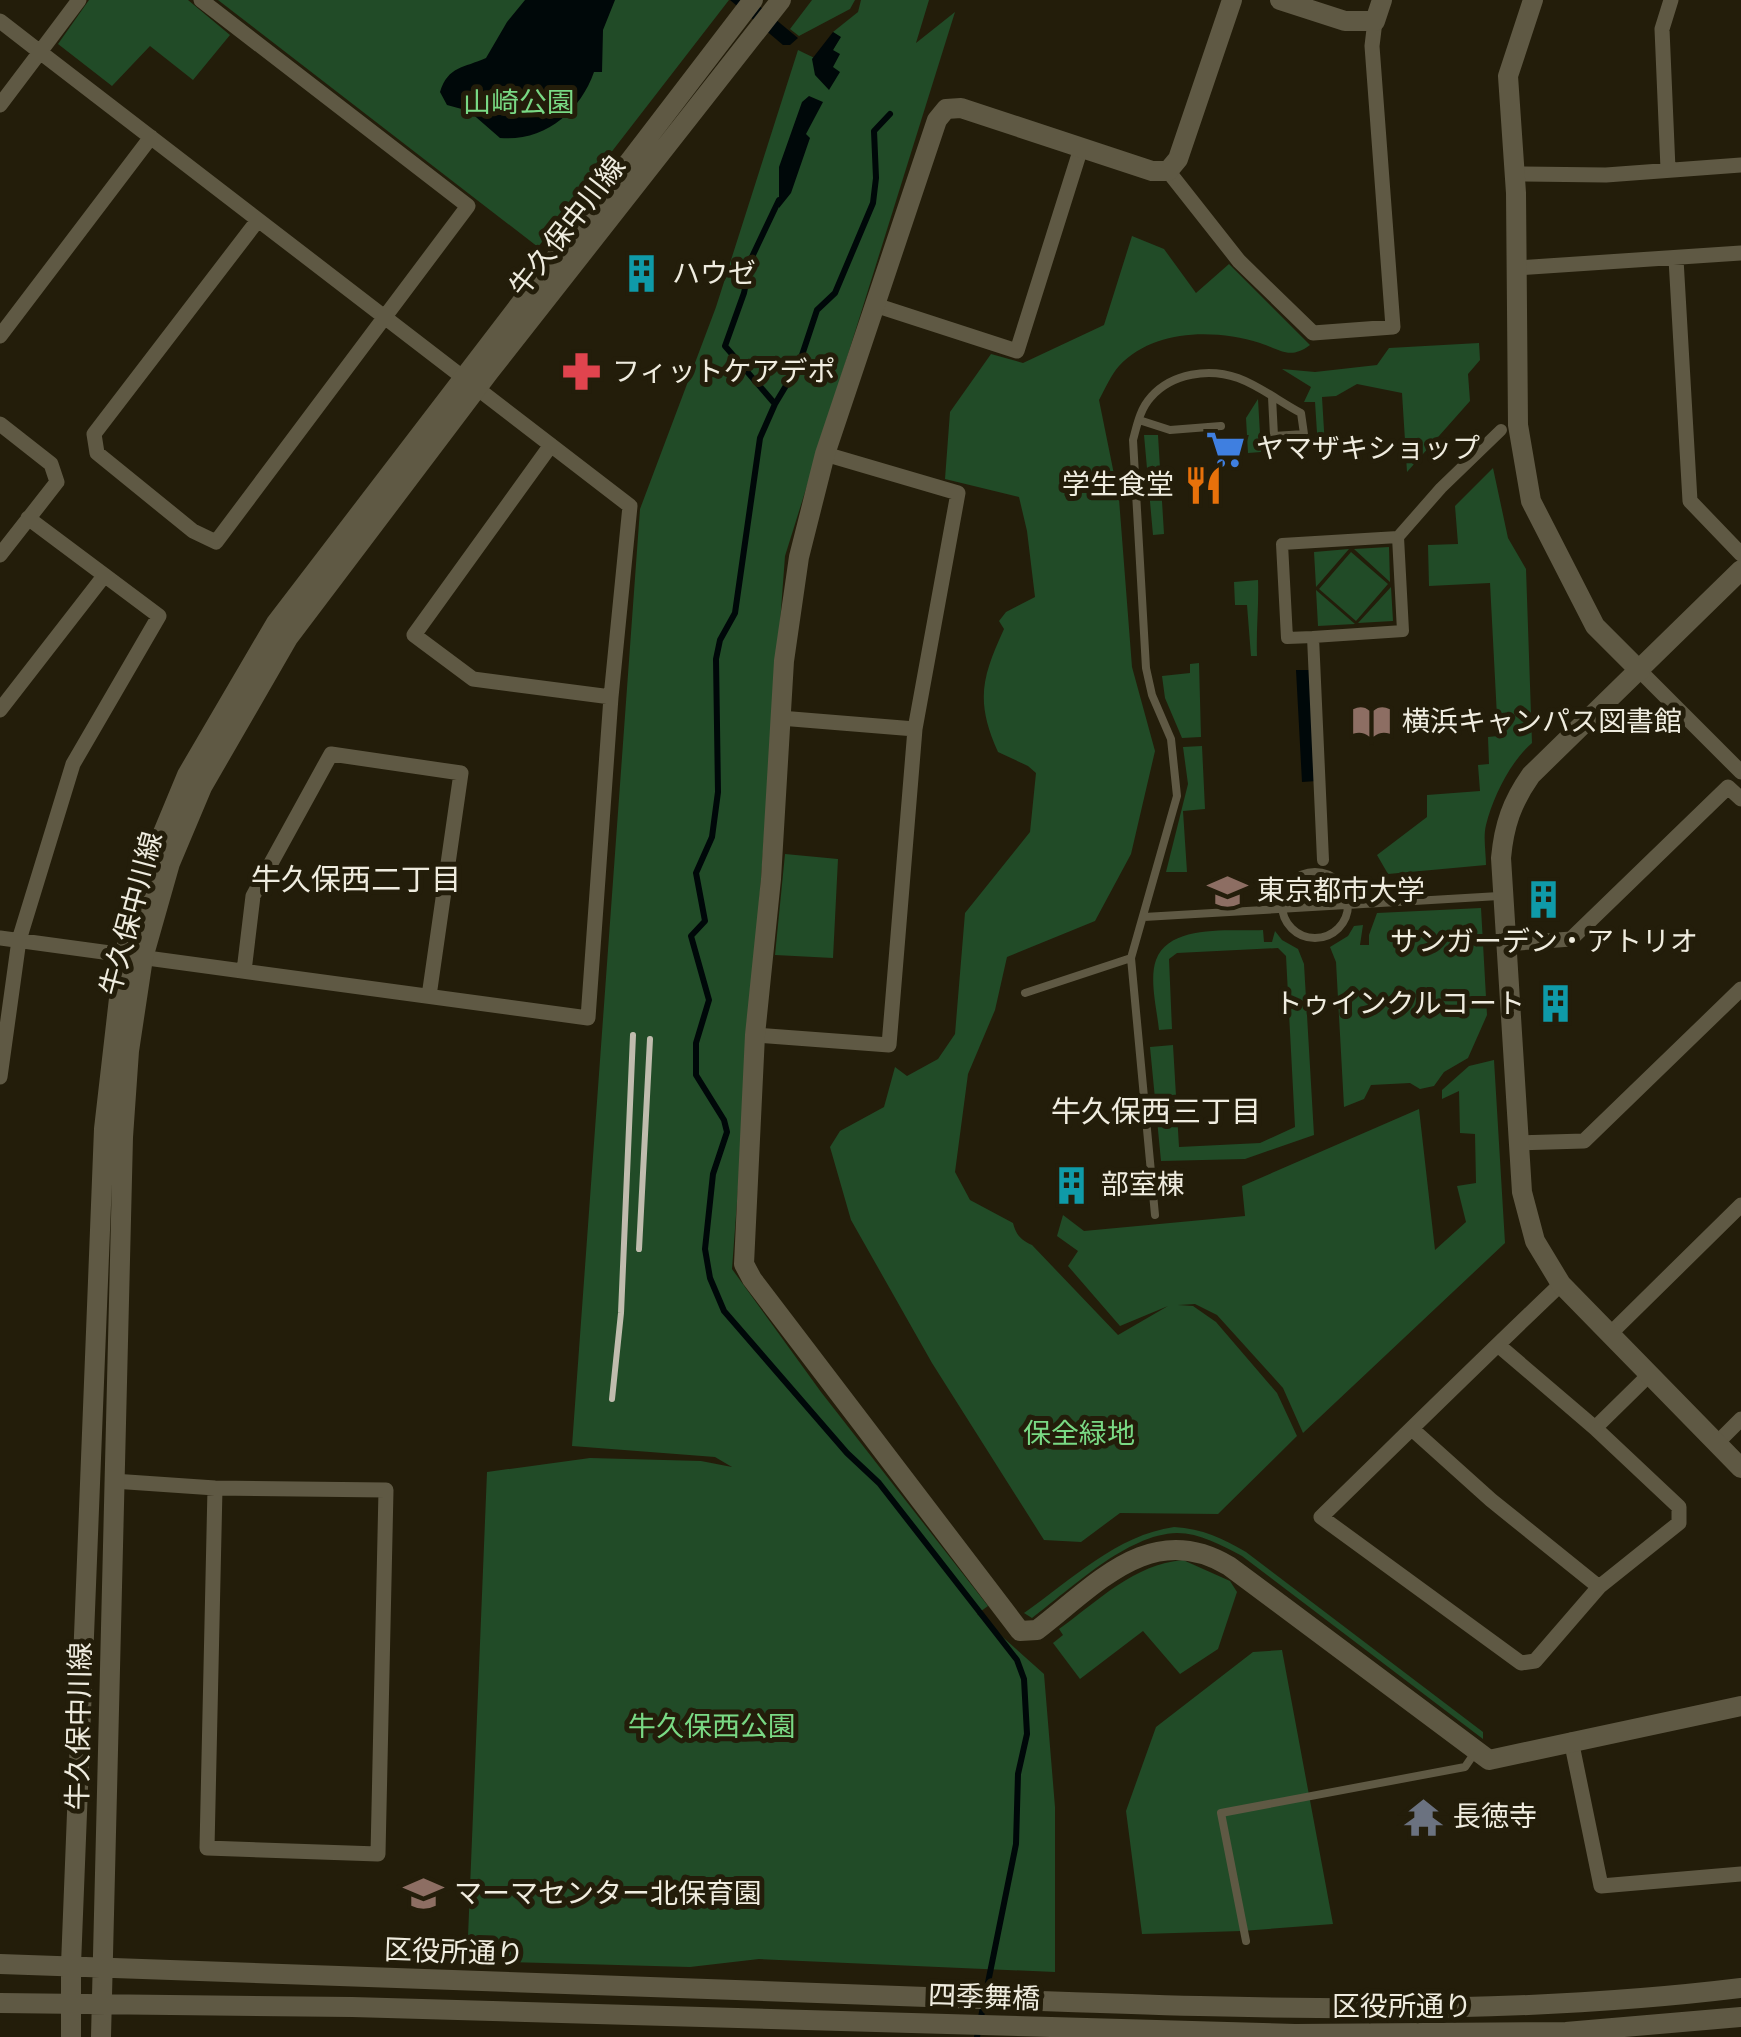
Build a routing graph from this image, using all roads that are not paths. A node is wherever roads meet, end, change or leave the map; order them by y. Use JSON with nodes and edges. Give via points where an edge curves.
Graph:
{"nodes":[{"id":1,"x":79,"y":0,"type":"edge"},
{"id":2,"x":201,"y":0,"type":"edge"},
{"id":3,"x":753,"y":0,"type":"edge"},
{"id":4,"x":781,"y":0,"type":"edge"},
{"id":5,"x":1232,"y":0,"type":"edge"},
{"id":6,"x":1280,"y":0,"type":"edge"},
{"id":7,"x":1382,"y":0,"type":"edge"},
{"id":8,"x":1533,"y":0,"type":"edge"},
{"id":9,"x":1671,"y":0,"type":"edge"},
{"id":10,"x":0,"y":21,"type":"edge"},
{"id":11,"x":1375,"y":21,"type":"junction"},
{"id":12,"x":40,"y":52,"type":"junction"},
{"id":13,"x":0,"y":105,"type":"edge"},
{"id":14,"x":150,"y":138,"type":"junction"},
{"id":15,"x":1081,"y":148,"type":"junction"},
{"id":16,"x":1741,"y":164,"type":"edge"},
{"id":17,"x":1668,"y":169,"type":"junction"},
{"id":18,"x":1168,"y":171,"type":"junction"},
{"id":19,"x":1514,"y":174,"type":"junction"},
{"id":20,"x":258,"y":220,"type":"junction"},
{"id":21,"x":1741,"y":253,"type":"edge"},
{"id":22,"x":1676,"y":259,"type":"junction"},
{"id":23,"x":1516,"y":268,"type":"junction"},
{"id":24,"x":875,"y":305,"type":"junction"},
{"id":25,"x":385,"y":317,"type":"junction"},
{"id":26,"x":0,"y":336,"type":"edge"},
{"id":27,"x":470,"y":382,"type":"junction"},
{"id":28,"x":1272,"y":398,"type":"junction"},
{"id":29,"x":1138,"y":420,"type":"junction"},
{"id":30,"x":0,"y":424,"type":"edge"},
{"id":31,"x":1221,"y":426,"type":"dead end"},
{"id":32,"x":1501,"y":430,"type":"dead end"},
{"id":33,"x":551,"y":444,"type":"junction"},
{"id":34,"x":825,"y":454,"type":"junction"},
{"id":35,"x":28,"y":518,"type":"junction"},
{"id":36,"x":1398,"y":536,"type":"junction"},
{"id":37,"x":1741,"y":554,"type":"edge"},
{"id":38,"x":0,"y":555,"type":"edge"},
{"id":39,"x":1741,"y":570,"type":"edge"},
{"id":40,"x":104,"y":576,"type":"junction"},
{"id":41,"x":1313,"y":637,"type":"junction"},
{"id":42,"x":1640,"y":671,"type":"junction"},
{"id":43,"x":612,"y":698,"type":"junction"},
{"id":44,"x":0,"y":710,"type":"edge"},
{"id":45,"x":780,"y":718,"type":"junction"},
{"id":46,"x":915,"y":729,"type":"junction"},
{"id":47,"x":1741,"y":772,"type":"edge"},
{"id":48,"x":1741,"y":799,"type":"edge"},
{"id":49,"x":1323,"y":860,"type":"dead end"},
{"id":50,"x":1502,"y":896,"type":"junction"},
{"id":51,"x":1348,"y":905,"type":"junction"},
{"id":52,"x":1281,"y":909,"type":"junction"},
{"id":53,"x":1144,"y":917,"type":"junction"},
{"id":54,"x":0,"y":938,"type":"edge"},
{"id":55,"x":19,"y":940,"type":"junction"},
{"id":56,"x":1504,"y":944,"type":"junction"},
{"id":57,"x":134,"y":956,"type":"junction"},
{"id":58,"x":1131,"y":958,"type":"junction"},
{"id":59,"x":244,"y":971,"type":"junction"},
{"id":60,"x":1741,"y":989,"type":"edge"},
{"id":61,"x":1025,"y":993,"type":"dead end"},
{"id":62,"x":429,"y":996,"type":"junction"},
{"id":63,"x":755,"y":1035,"type":"junction"},
{"id":64,"x":0,"y":1077,"type":"edge"},
{"id":65,"x":1518,"y":1143,"type":"junction"},
{"id":66,"x":1741,"y":1205,"type":"edge"},
{"id":67,"x":1155,"y":1215,"type":"dead end"},
{"id":68,"x":1561,"y":1284,"type":"junction"},
{"id":69,"x":1610,"y":1334,"type":"junction"},
{"id":70,"x":1498,"y":1345,"type":"junction"},
{"id":71,"x":1650,"y":1374,"type":"junction"},
{"id":72,"x":1741,"y":1419,"type":"edge"},
{"id":73,"x":1596,"y":1428,"type":"junction"},
{"id":74,"x":1412,"y":1429,"type":"junction"},
{"id":75,"x":1717,"y":1443,"type":"junction"},
{"id":76,"x":1741,"y":1468,"type":"edge"},
{"id":77,"x":114,"y":1481,"type":"junction"},
{"id":78,"x":215,"y":1488,"type":"junction"},
{"id":79,"x":1599,"y":1587,"type":"junction"},
{"id":80,"x":1741,"y":1706,"type":"edge"},
{"id":81,"x":1570,"y":1740,"type":"junction"},
{"id":82,"x":1476,"y":1750,"type":"junction"},
{"id":83,"x":1741,"y":1874,"type":"edge"},
{"id":84,"x":1246,"y":1942,"type":"dead end"},
{"id":85,"x":0,"y":1964,"type":"edge"},
{"id":86,"x":71,"y":1966,"type":"junction"},
{"id":87,"x":100,"y":1966,"type":"junction"},
{"id":88,"x":1741,"y":1988,"type":"edge"},
{"id":89,"x":906,"y":1996,"type":"joint"},
{"id":90,"x":1062,"y":2002,"type":"joint"},
{"id":91,"x":0,"y":2003,"type":"edge"},
{"id":92,"x":71,"y":2005,"type":"junction"},
{"id":93,"x":100,"y":2005,"type":"junction"},
{"id":94,"x":1741,"y":2017,"type":"edge"},
{"id":95,"x":904,"y":2024,"type":"joint"},
{"id":96,"x":1062,"y":2028,"type":"joint"},
{"id":97,"x":71,"y":2037,"type":"edge"},
{"id":98,"x":101,"y":2037,"type":"edge"}],
"edges":[{"from":1,"to":12,"type":"street"},
{"from":2,"to":25,"type":"street","via":[[468,206]]},
{"from":3,"to":27,"type":"street","name":"牛久保中川線"},
{"from":4,"to":27,"type":"street","name":"牛久保中川線"},
{"from":5,"to":18,"type":"street"},
{"from":6,"to":11,"type":"street","via":[[1345,21]]},
{"from":7,"to":11,"type":"street"},
{"from":8,"to":19,"type":"street","via":[[1508,76]]},
{"from":9,"to":17,"type":"street","via":[[1662,29]]},
{"from":10,"to":12,"type":"street"},
{"from":11,"to":18,"type":"street","via":[[1392,327],[1313,333],[1239,261]]},
{"from":12,"to":13,"type":"street"},
{"from":12,"to":14,"type":"street"},
{"from":14,"to":20,"type":"street"},
{"from":14,"to":26,"type":"street"},
{"from":15,"to":18,"type":"street"},
{"from":15,"to":24,"type":"street","via":[[961,108],[942,112]]},
{"from":15,"to":24,"type":"street","via":[[1017,351]]},
{"from":16,"to":17,"type":"street"},
{"from":17,"to":19,"type":"street"},
{"from":19,"to":23,"type":"street"},
{"from":20,"to":25,"type":"street"},
{"from":20,"to":25,"type":"street","via":[[94,434],[97,453],[193,530],[216,542]]},
{"from":21,"to":22,"type":"street"},
{"from":22,"to":23,"type":"street"},
{"from":22,"to":37,"type":"street","via":[[1690,502]]},
{"from":23,"to":42,"type":"street","via":[[1518,425],[1530,501],[1595,626]]},
{"from":24,"to":34,"type":"street"},
{"from":25,"to":27,"type":"street"},
{"from":27,"to":33,"type":"street"},
{"from":27,"to":57,"type":"street","name":"牛久保中川線","via":[[288,638],[186,821]]},
{"from":28,"to":28,"type":"lane","via":[[1303,414],[1304,434],[1274,436]]},
{"from":28,"to":29,"type":"lane","via":[[1238,378],[1198,374],[1172,380]]},
{"from":29,"to":31,"type":"lane","via":[[1170,430]]},
{"from":29,"to":53,"type":"lane","via":[[1132,440],[1146,668],[1171,738],[1177,796]]},
{"from":30,"to":35,"type":"street","via":[[51,464],[57,482]]},
{"from":32,"to":36,"type":"street"},
{"from":33,"to":43,"type":"street","via":[[630,506]]},
{"from":33,"to":43,"type":"street","via":[[414,635],[473,679]]},
{"from":34,"to":45,"type":"street","via":[[799,557]]},
{"from":34,"to":46,"type":"street","via":[[958,493]]},
{"from":35,"to":38,"type":"street"},
{"from":35,"to":40,"type":"street"},
{"from":36,"to":41,"type":"street","via":[[1403,630]]},
{"from":36,"to":41,"type":"street","via":[[1282,544],[1287,638]]},
{"from":39,"to":42,"type":"street"},
{"from":40,"to":44,"type":"street"},
{"from":40,"to":55,"type":"street","via":[[160,616],[73,764]]},
{"from":41,"to":49,"type":"street"},
{"from":42,"to":47,"type":"street"},
{"from":42,"to":50,"type":"street","via":[[1530,774],[1515,798],[1504,824]]},
{"from":43,"to":62,"type":"street","via":[[588,1018]]},
{"from":45,"to":46,"type":"street"},
{"from":45,"to":63,"type":"street"},
{"from":46,"to":63,"type":"street","via":[[889,1045]]},
{"from":48,"to":56,"type":"street","via":[[1728,787],[1571,939]]},
{"from":50,"to":51,"type":"lane"},
{"from":50,"to":56,"type":"street"},
{"from":51,"to":52,"type":"lane"},
{"from":51,"to":52,"type":"lane","via":[[1340,926],[1315,939],[1291,930]]},
{"from":51,"to":52,"type":"lane","via":[[1337,880],[1317,872],[1293,880]]},
{"from":52,"to":53,"type":"lane"},
{"from":53,"to":58,"type":"lane"},
{"from":54,"to":55,"type":"street"},
{"from":55,"to":57,"type":"street"},
{"from":55,"to":64,"type":"street"},
{"from":56,"to":65,"type":"street"},
{"from":57,"to":59,"type":"street"},
{"from":57,"to":77,"type":"street","name":"牛久保中川線"},
{"from":57,"to":86,"type":"street","name":"牛久保中川線","via":[[104,1128]]},
{"from":58,"to":61,"type":"lane"},
{"from":58,"to":67,"type":"lane"},
{"from":59,"to":62,"type":"street"},
{"from":59,"to":62,"type":"street","via":[[253,896],[331,754],[462,773]]},
{"from":60,"to":65,"type":"street","via":[[1584,1140]]},
{"from":63,"to":82,"type":"street","via":[[742,1246],[747,1272],[1016,1627],[1037,1630],[1135,1557],[1175,1548],[1203,1553]]},
{"from":65,"to":68,"type":"street","via":[[1526,1216]]},
{"from":66,"to":69,"type":"street"},
{"from":68,"to":69,"type":"street"},
{"from":68,"to":70,"type":"street"},
{"from":69,"to":71,"type":"street"},
{"from":70,"to":73,"type":"street"},
{"from":70,"to":74,"type":"street"},
{"from":71,"to":73,"type":"street"},
{"from":71,"to":75,"type":"street"},
{"from":72,"to":75,"type":"street"},
{"from":73,"to":79,"type":"street","via":[[1679,1508],[1679,1522]]},
{"from":74,"to":79,"type":"street"},
{"from":74,"to":79,"type":"street","via":[[1321,1517],[1520,1664],[1535,1661]]},
{"from":75,"to":76,"type":"street"},
{"from":77,"to":78,"type":"street"},
{"from":77,"to":87,"type":"street","name":"牛久保中川線"},
{"from":78,"to":78,"type":"street","via":[[386,1490],[378,1854],[207,1848]]},
{"from":80,"to":81,"type":"street"},
{"from":81,"to":82,"type":"street","via":[[1489,1760]]},
{"from":81,"to":83,"type":"street","via":[[1601,1886]]},
{"from":82,"to":84,"type":"lane","via":[[1465,1767],[1220,1814]]},
{"from":85,"to":86,"type":"street","name":"区役所通り"},
{"from":86,"to":87,"type":"street","name":"区役所通り"},
{"from":86,"to":92,"type":"street","name":"牛久保中川線"},
{"from":87,"to":89,"type":"street","name":"区役所通り"},
{"from":87,"to":93,"type":"street","name":"牛久保中川線"},
{"from":88,"to":90,"type":"street","name":"区役所通り","via":[[1554,2006],[1414,2009]]},
{"from":89,"to":90,"type":"street","name":"四季舞橋"},
{"from":91,"to":92,"type":"street","name":"区役所通り"},
{"from":92,"to":93,"type":"street","name":"区役所通り"},
{"from":92,"to":97,"type":"street","name":"牛久保中川線"},
{"from":93,"to":95,"type":"street","name":"区役所通り"},
{"from":93,"to":98,"type":"street","name":"牛久保中川線"},
{"from":94,"to":96,"type":"street","name":"区役所通り","via":[[1566,2032]]},
{"from":95,"to":96,"type":"street","name":"四季舞橋"}]}
